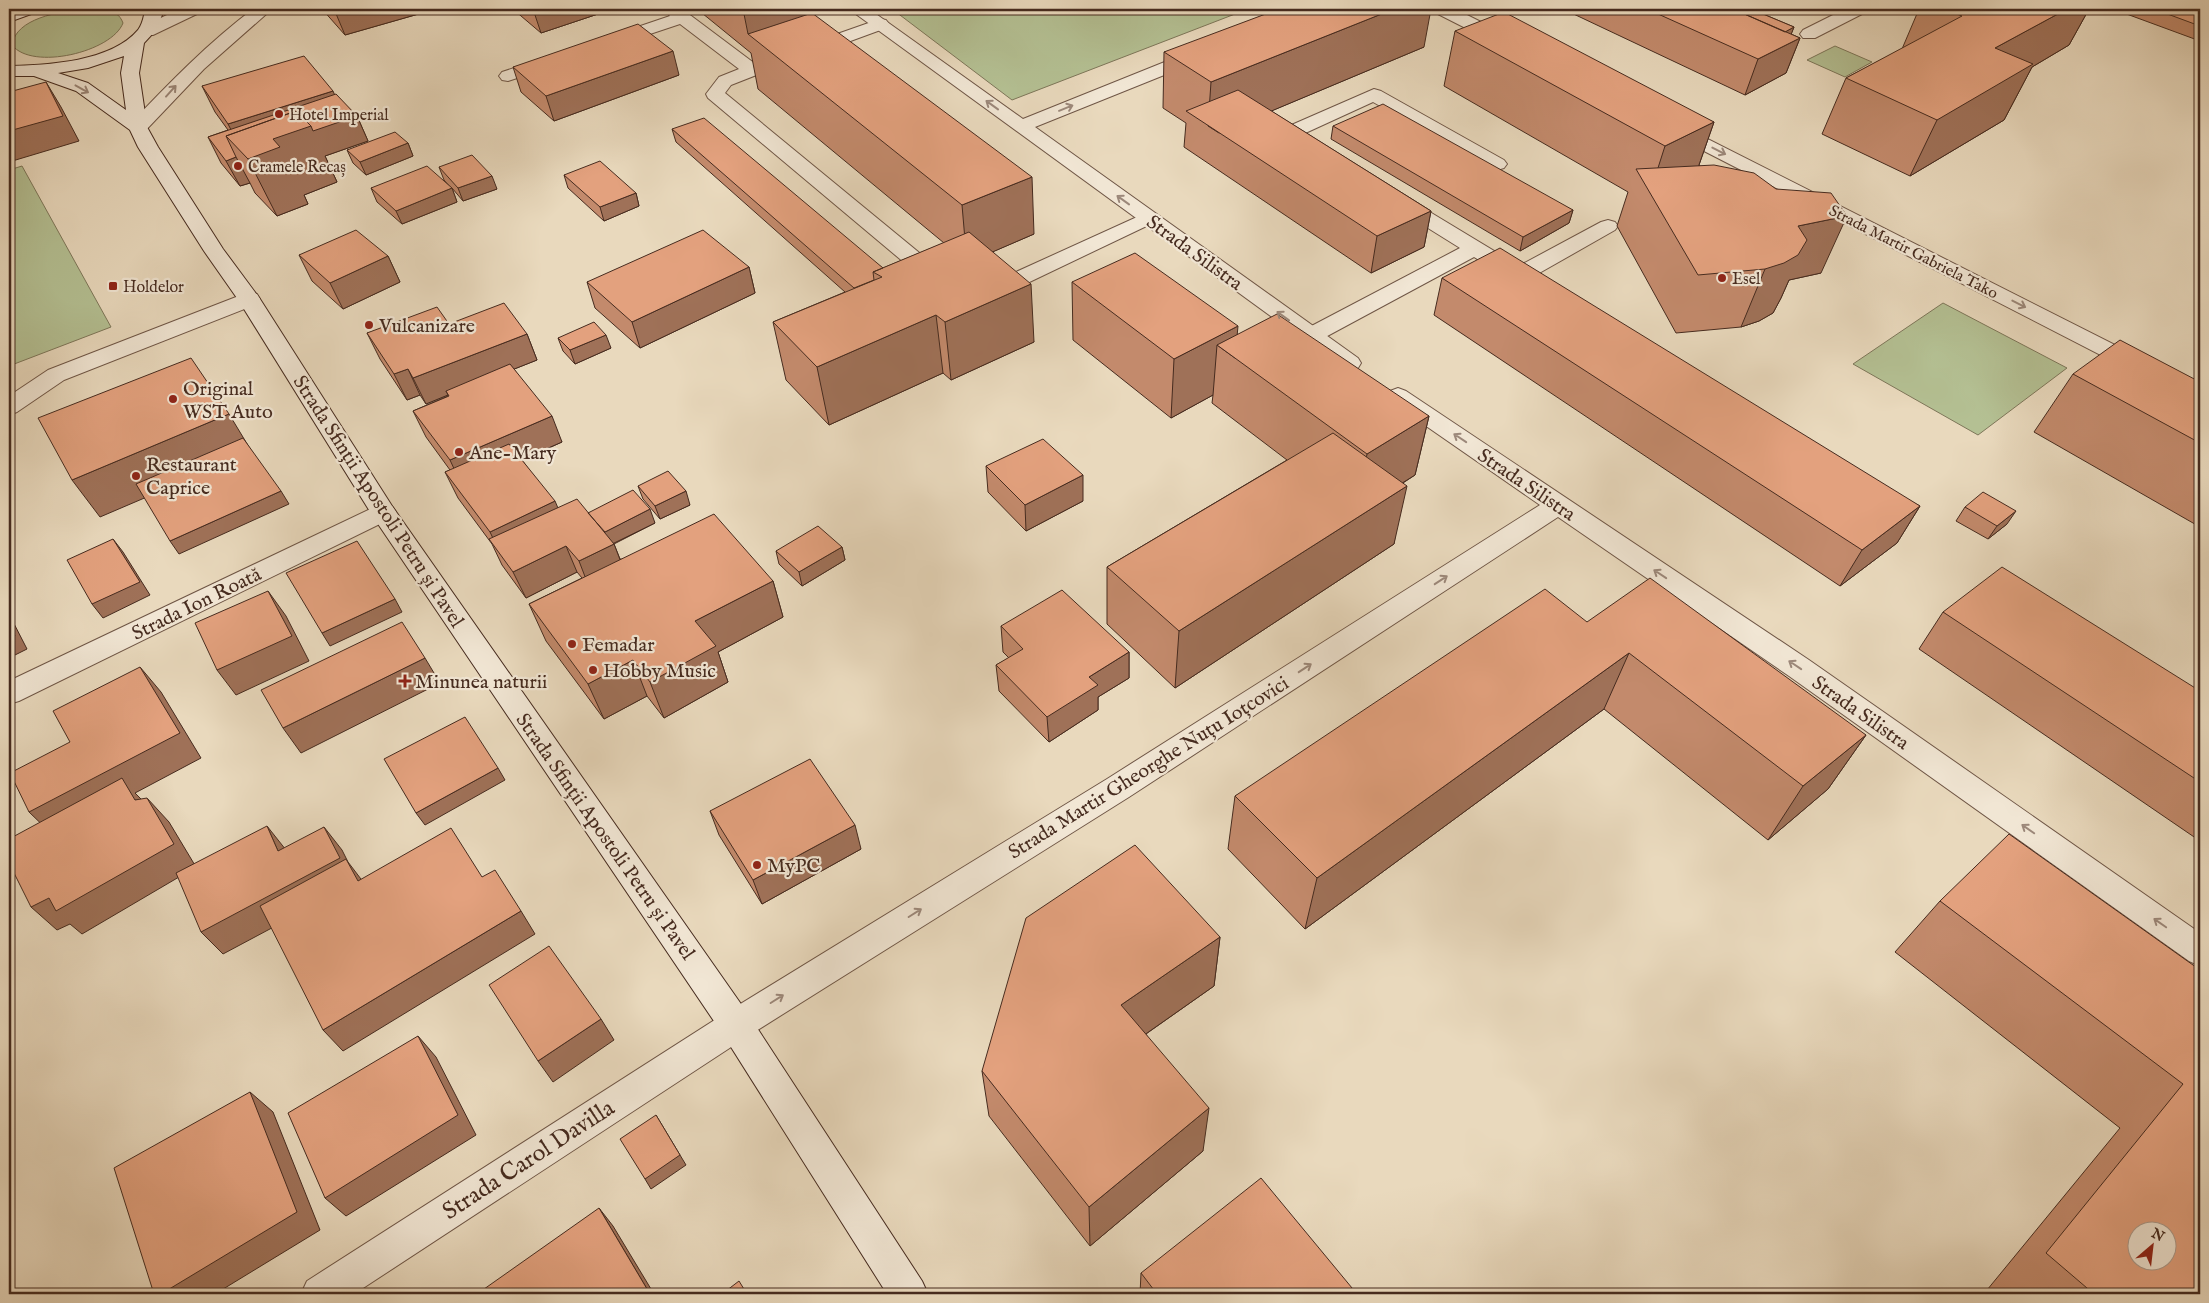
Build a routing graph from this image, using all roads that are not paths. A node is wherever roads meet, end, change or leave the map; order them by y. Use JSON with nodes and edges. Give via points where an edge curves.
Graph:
{"nodes":[{"id":1,"x":12,"y":9,"type":"edge"},
{"id":2,"x":28,"y":9,"type":"edge"},
{"id":3,"x":148,"y":9,"type":"edge"},
{"id":4,"x":193,"y":9,"type":"edge"},
{"id":5,"x":263,"y":9,"type":"edge"},
{"id":6,"x":858,"y":9,"type":"edge"},
{"id":7,"x":1442,"y":9,"type":"edge"},
{"id":8,"x":1858,"y":9,"type":"edge"},
{"id":9,"x":677,"y":13,"type":"edge"},
{"id":10,"x":9,"y":15,"type":"edge"},
{"id":11,"x":880,"y":24,"type":"junction"},
{"id":12,"x":1810,"y":34,"type":"dead end"},
{"id":13,"x":141,"y":37,"type":"junction"},
{"id":14,"x":591,"y":48,"type":"edge"},
{"id":15,"x":1216,"y":48,"type":"edge"},
{"id":16,"x":1522,"y":50,"type":"edge"},
{"id":17,"x":798,"y":54,"type":"edge"},
{"id":18,"x":563,"y":58,"type":"edge"},
{"id":19,"x":779,"y":61,"type":"edge"},
{"id":20,"x":752,"y":70,"type":"junction"},
{"id":21,"x":9,"y":71,"type":"edge"},
{"id":22,"x":37,"y":72,"type":"junction"},
{"id":23,"x":508,"y":76,"type":"dead end"},
{"id":24,"x":1655,"y":118,"type":"edge"},
{"id":25,"x":1021,"y":126,"type":"junction"},
{"id":26,"x":138,"y":127,"type":"junction"},
{"id":27,"x":1319,"y":154,"type":"edge"},
{"id":28,"x":1497,"y":164,"type":"dead end"},
{"id":29,"x":1385,"y":194,"type":"edge"},
{"id":30,"x":1148,"y":218,"type":"junction"},
{"id":31,"x":1608,"y":226,"type":"dead end"},
{"id":32,"x":1475,"y":248,"type":"junction"},
{"id":33,"x":249,"y":298,"type":"junction"},
{"id":34,"x":1310,"y":336,"type":"junction"},
{"id":35,"x":2200,"y":397,"type":"edge"},
{"id":36,"x":9,"y":407,"type":"edge"},
{"id":37,"x":1558,"y":505,"type":"junction"},
{"id":38,"x":383,"y":512,"type":"junction"},
{"id":39,"x":9,"y":693,"type":"edge"},
{"id":40,"x":2200,"y":951,"type":"edge"},
{"id":41,"x":736,"y":1025,"type":"junction"},
{"id":42,"x":320,"y":1294,"type":"edge"},
{"id":43,"x":909,"y":1294,"type":"edge"}],
"edges":[{"from":1,"to":10,"type":"street"},
{"from":2,"to":10,"type":"street"},
{"from":3,"to":13,"type":"street","name":"Strada Sfinții Apostoli Petru și Pavel","via":[[153,15]]},
{"from":4,"to":13,"type":"street"},
{"from":26,"to":5,"type":"street","one_way":true,"via":[[188,73]]},
{"from":6,"to":11,"type":"street","name":"Strada Silistra"},
{"from":7,"to":16,"type":"street"},
{"from":8,"to":12,"type":"street"},
{"from":9,"to":14,"type":"street"},
{"from":9,"to":20,"type":"street"},
{"from":11,"to":17,"type":"street"},
{"from":25,"to":11,"type":"street","name":"Strada Silistra","one_way":true},
{"from":13,"to":22,"type":"street","via":[[99,59]]},
{"from":13,"to":26,"type":"street","name":"Strada Sfinții Apostoli Petru și Pavel","via":[[130,73]]},
{"from":25,"to":15,"type":"street","one_way":true},
{"from":18,"to":23,"type":"street"},
{"from":19,"to":20,"type":"street"},
{"from":20,"to":30,"type":"street","via":[[725,82],[715,94],[933,275],[1011,282]]},
{"from":21,"to":22,"type":"street"},
{"from":22,"to":26,"type":"street","name":"Strada Sfinții Apostoli Petru și Pavel","one_way":true,"via":[[82,87]]},
{"from":24,"to":35,"type":"street","name":"Strada Martir Gabriela Tako","one_way":true},
{"from":30,"to":25,"type":"street","name":"Strada Silistra","one_way":true},
{"from":26,"to":33,"type":"street","name":"Strada Sfinții Apostoli Petru și Pavel","via":[[214,251]]},
{"from":27,"to":28,"type":"street","via":[[1287,134],[1374,95]]},
{"from":29,"to":32,"type":"street"},
{"from":34,"to":30,"type":"street","name":"Strada Silistra","one_way":true},
{"from":31,"to":32,"type":"street","via":[[1519,275]]},
{"from":32,"to":34,"type":"street"},
{"from":33,"to":36,"type":"street","via":[[56,375]]},
{"from":33,"to":38,"type":"street","name":"Strada Sfinții Apostoli Petru și Pavel"},
{"from":37,"to":34,"type":"street","name":"Strada Silistra","one_way":true},
{"from":40,"to":37,"type":"street","name":"Strada Silistra","one_way":true,"via":[[1800,668]]},
{"from":41,"to":37,"type":"street","name":"Strada Martir Gheorghe Nuțu Ioțcovici","one_way":true,"via":[[1118,788]]},
{"from":38,"to":39,"type":"street","name":"Strada Ion Roată"},
{"from":38,"to":41,"type":"street","name":"Strada Sfinții Apostoli Petru și Pavel"},
{"from":41,"to":42,"type":"street","name":"Strada Carol Davilla"},
{"from":41,"to":43,"type":"street","name":"Strada Sfinții Apostoli Petru și Pavel"}]}
